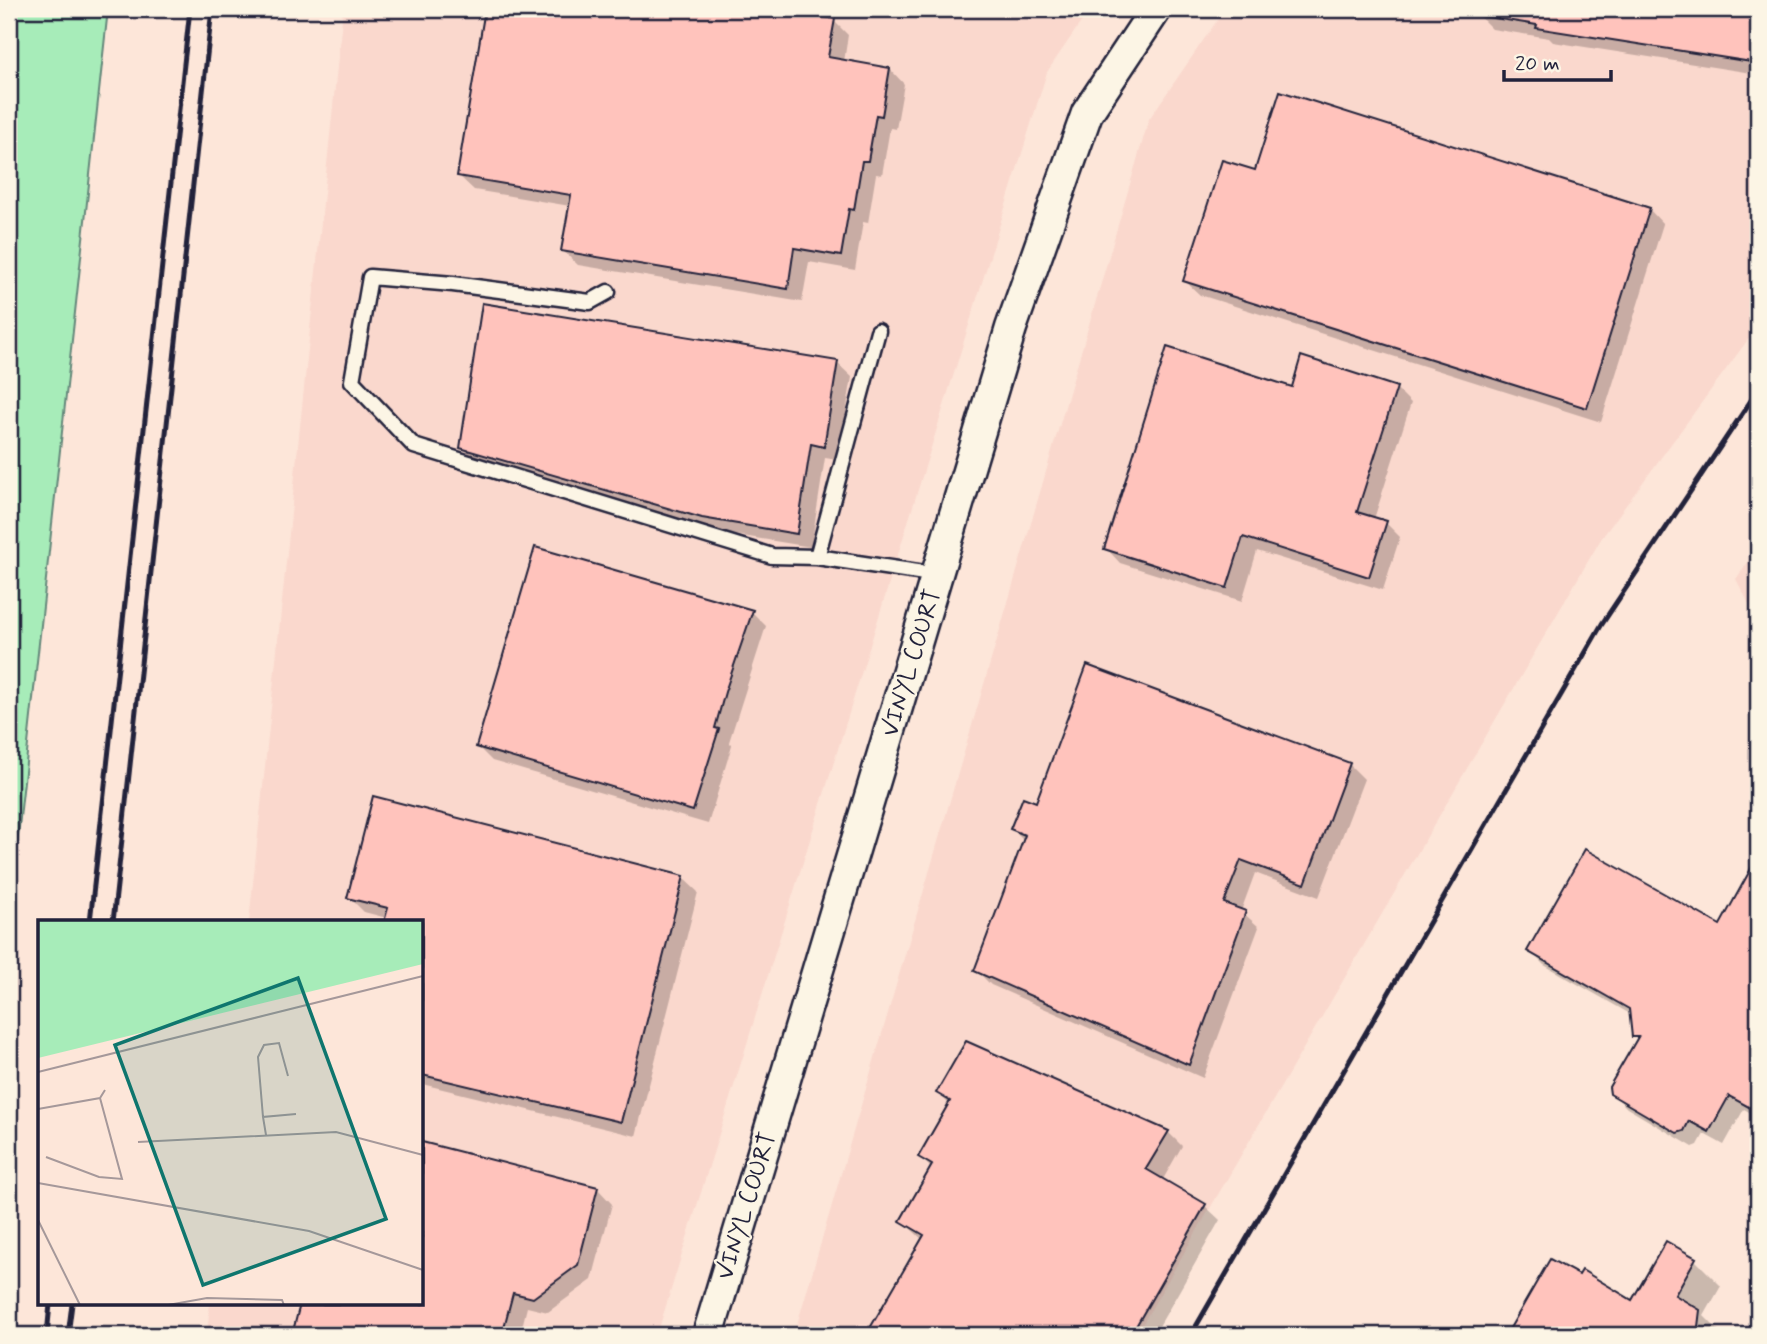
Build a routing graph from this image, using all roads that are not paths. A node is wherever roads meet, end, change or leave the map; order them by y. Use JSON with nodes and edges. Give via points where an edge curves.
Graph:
{"nodes":[{"id":1,"x":1156,"y":9,"type":"edge"},
{"id":2,"x":608,"y":292,"type":"dead end"},
{"id":3,"x":878,"y":331,"type":"dead end"},
{"id":4,"x":817,"y":556,"type":"junction"},
{"id":5,"x":938,"y":575,"type":"junction"},
{"id":6,"x":708,"y":1335,"type":"edge"}],
"edges":[{"from":1,"to":5,"type":"street","name":"VINYL COURT","via":[[1087,113],[1011,328]]},
{"from":2,"to":4,"type":"lane","via":[[590,302],[370,277],[352,381],[414,446],[772,555]]},
{"from":3,"to":4,"type":"lane"},
{"from":4,"to":5,"type":"lane"},
{"from":5,"to":6,"type":"street","name":"VINYL COURT"}]}
